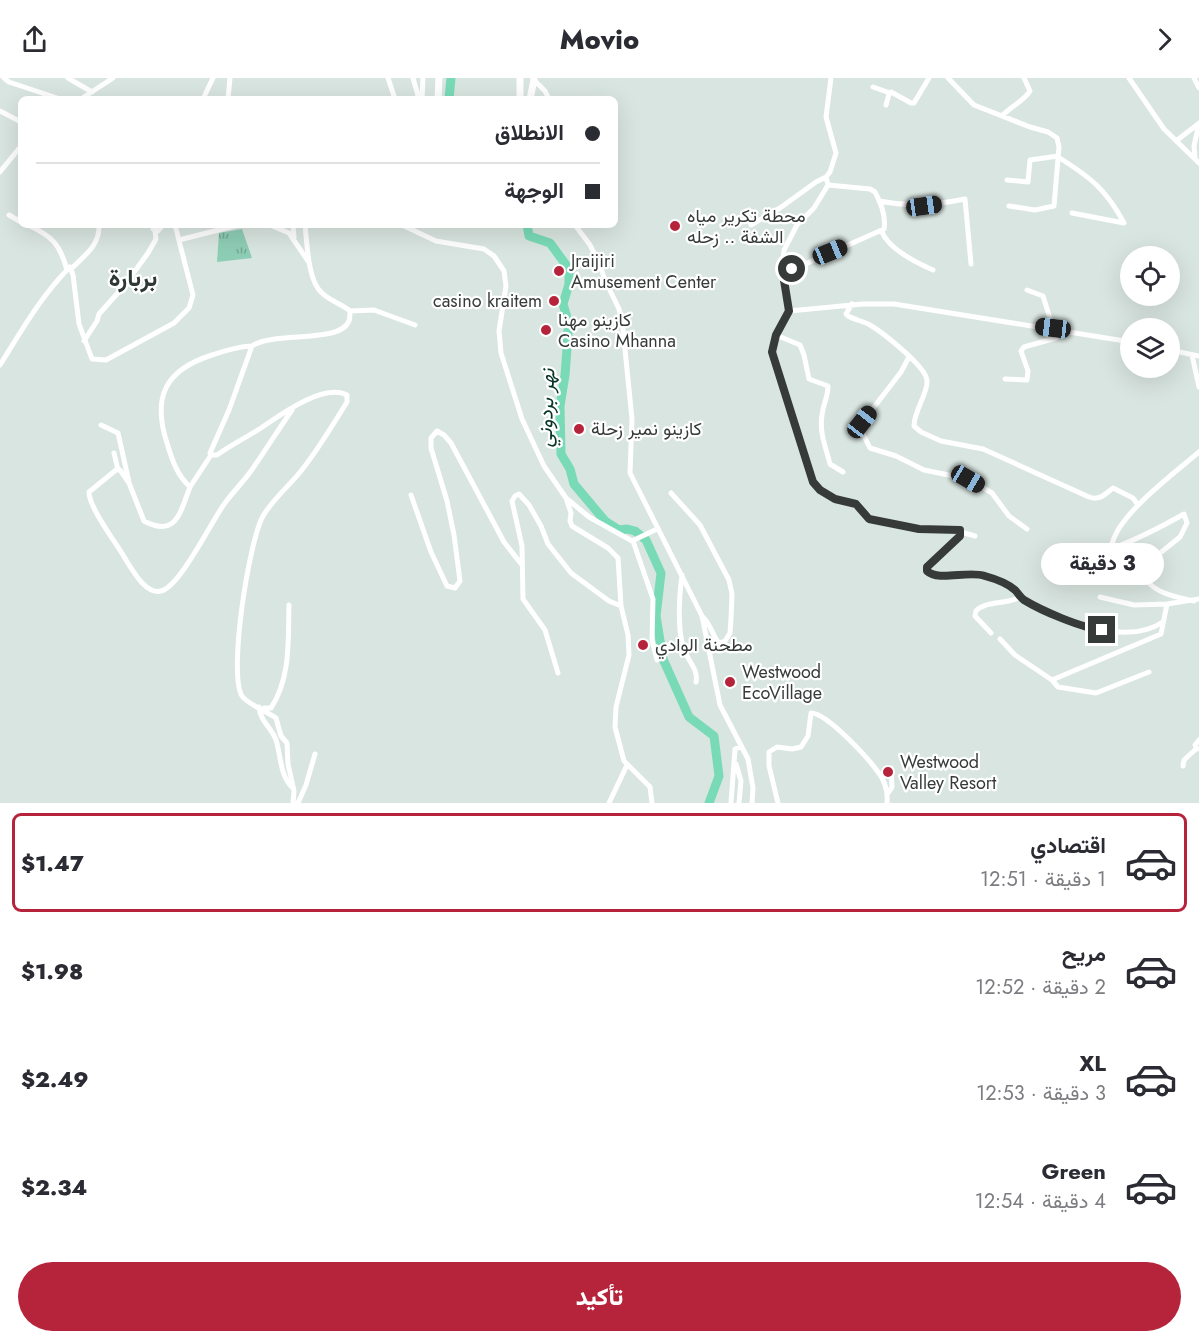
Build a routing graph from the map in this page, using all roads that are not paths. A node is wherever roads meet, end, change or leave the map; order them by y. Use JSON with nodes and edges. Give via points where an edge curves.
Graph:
{"nodes":[{"id":1,"x":4,"y":78,"type":"edge"},
{"id":2,"x":68,"y":78,"type":"edge"},
{"id":3,"x":113,"y":78,"type":"edge"},
{"id":4,"x":213,"y":78,"type":"edge"},
{"id":5,"x":230,"y":78,"type":"edge"},
{"id":6,"x":388,"y":78,"type":"edge"},
{"id":7,"x":413,"y":78,"type":"edge"},
{"id":8,"x":423,"y":78,"type":"edge"},
{"id":9,"x":439,"y":78,"type":"edge"},
{"id":10,"x":520,"y":78,"type":"edge"},
{"id":11,"x":831,"y":78,"type":"edge"},
{"id":12,"x":929,"y":78,"type":"edge"},
{"id":13,"x":948,"y":78,"type":"edge"},
{"id":14,"x":1024,"y":78,"type":"edge"},
{"id":15,"x":1129,"y":78,"type":"edge"},
{"id":16,"x":1194,"y":78,"type":"edge"},
{"id":17,"x":533,"y":79,"type":"edge"},
{"id":18,"x":873,"y":87,"type":"dead end"},
{"id":19,"x":1199,"y":88,"type":"edge"},
{"id":20,"x":92,"y":92,"type":"junction"},
{"id":21,"x":890,"y":93,"type":"junction"},
{"id":22,"x":51,"y":96,"type":"edge"},
{"id":23,"x":86,"y":96,"type":"edge"},
{"id":24,"x":204,"y":96,"type":"edge"},
{"id":25,"x":228,"y":96,"type":"edge"},
{"id":26,"x":394,"y":96,"type":"edge"},
{"id":27,"x":419,"y":96,"type":"edge"},
{"id":28,"x":420,"y":96,"type":"edge"},
{"id":29,"x":438,"y":96,"type":"edge"},
{"id":30,"x":520,"y":96,"type":"edge"},
{"id":31,"x":530,"y":96,"type":"edge"},
{"id":32,"x":548,"y":96,"type":"edge"},
{"id":33,"x":886,"y":105,"type":"dead end"},
{"id":34,"x":0,"y":111,"type":"edge"},
{"id":35,"x":1002,"y":116,"type":"junction"},
{"id":36,"x":18,"y":120,"type":"edge"},
{"id":37,"x":1199,"y":123,"type":"edge"},
{"id":38,"x":1176,"y":141,"type":"junction"},
{"id":39,"x":18,"y":150,"type":"edge"},
{"id":40,"x":1058,"y":157,"type":"junction"},
{"id":41,"x":1197,"y":160,"type":"edge"},
{"id":42,"x":0,"y":172,"type":"edge"},
{"id":43,"x":826,"y":177,"type":"junction"},
{"id":44,"x":1007,"y":180,"type":"dead end"},
{"id":45,"x":828,"y":185,"type":"junction"},
{"id":46,"x":879,"y":201,"type":"junction"},
{"id":47,"x":1009,"y":206,"type":"dead end"},
{"id":48,"x":1072,"y":213,"type":"dead end"},
{"id":49,"x":9,"y":215,"type":"dead end"},
{"id":50,"x":18,"y":220,"type":"edge"},
{"id":51,"x":751,"y":225,"type":"dead end"},
{"id":52,"x":34,"y":228,"type":"edge"},
{"id":53,"x":99,"y":228,"type":"edge"},
{"id":54,"x":154,"y":228,"type":"edge"},
{"id":55,"x":177,"y":228,"type":"edge"},
{"id":56,"x":226,"y":228,"type":"edge"},
{"id":57,"x":277,"y":228,"type":"edge"},
{"id":58,"x":293,"y":228,"type":"edge"},
{"id":59,"x":305,"y":228,"type":"edge"},
{"id":60,"x":408,"y":228,"type":"edge"},
{"id":61,"x":577,"y":228,"type":"edge"},
{"id":62,"x":882,"y":232,"type":"junction"},
{"id":63,"x":294,"y":239,"type":"junction"},
{"id":64,"x":179,"y":240,"type":"junction"},
{"id":65,"x":309,"y":263,"type":"junction"},
{"id":66,"x":971,"y":264,"type":"dead end"},
{"id":67,"x":69,"y":269,"type":"junction"},
{"id":68,"x":933,"y":270,"type":"dead end"},
{"id":69,"x":783,"y":274,"type":"junction"},
{"id":70,"x":1027,"y":290,"type":"dead end"},
{"id":71,"x":852,"y":304,"type":"junction"},
{"id":72,"x":350,"y":311,"type":"junction"},
{"id":73,"x":789,"y":311,"type":"junction"},
{"id":74,"x":415,"y":325,"type":"dead end"},
{"id":75,"x":1055,"y":328,"type":"junction"},
{"id":76,"x":776,"y":335,"type":"junction"},
{"id":77,"x":84,"y":340,"type":"junction"},
{"id":78,"x":1120,"y":340,"type":"edge"},
{"id":79,"x":252,"y":346,"type":"junction"},
{"id":80,"x":1180,"y":352,"type":"edge"},
{"id":81,"x":1196,"y":356,"type":"edge"},
{"id":82,"x":909,"y":357,"type":"junction"},
{"id":83,"x":0,"y":365,"type":"edge"},
{"id":84,"x":1005,"y":379,"type":"dead end"},
{"id":85,"x":1199,"y":387,"type":"edge"},
{"id":86,"x":294,"y":406,"type":"junction"},
{"id":87,"x":101,"y":425,"type":"dead end"},
{"id":88,"x":1199,"y":452,"type":"edge"},
{"id":89,"x":114,"y":453,"type":"dead end"},
{"id":90,"x":211,"y":455,"type":"junction"},
{"id":91,"x":118,"y":470,"type":"junction"},
{"id":92,"x":843,"y":472,"type":"dead end"},
{"id":93,"x":129,"y":483,"type":"junction"},
{"id":94,"x":190,"y":488,"type":"junction"},
{"id":95,"x":671,"y":493,"type":"dead end"},
{"id":96,"x":411,"y":495,"type":"dead end"},
{"id":97,"x":566,"y":498,"type":"junction"},
{"id":98,"x":1138,"y":505,"type":"junction"},
{"id":99,"x":579,"y":511,"type":"junction"},
{"id":100,"x":571,"y":516,"type":"junction"},
{"id":101,"x":657,"y":529,"type":"junction"},
{"id":102,"x":1027,"y":529,"type":"dead end"},
{"id":103,"x":961,"y":532,"type":"junction"},
{"id":104,"x":975,"y":536,"type":"dead end"},
{"id":105,"x":636,"y":540,"type":"junction"},
{"id":106,"x":522,"y":565,"type":"junction"},
{"id":107,"x":682,"y":575,"type":"junction"},
{"id":108,"x":1020,"y":597,"type":"junction"},
{"id":109,"x":1100,"y":597,"type":"dead end"},
{"id":110,"x":1197,"y":600,"type":"edge"},
{"id":111,"x":1167,"y":604,"type":"junction"},
{"id":112,"x":289,"y":605,"type":"dead end"},
{"id":113,"x":621,"y":606,"type":"junction"},
{"id":114,"x":702,"y":616,"type":"junction"},
{"id":115,"x":1163,"y":622,"type":"junction"},
{"id":116,"x":991,"y":633,"type":"dead end"},
{"id":117,"x":1000,"y":639,"type":"dead end"},
{"id":118,"x":657,"y":660,"type":"dead end"},
{"id":119,"x":1149,"y":672,"type":"dead end"},
{"id":120,"x":558,"y":673,"type":"dead end"},
{"id":121,"x":1052,"y":680,"type":"junction"},
{"id":122,"x":696,"y":682,"type":"dead end"},
{"id":123,"x":261,"y":708,"type":"junction"},
{"id":124,"x":1199,"y":740,"type":"edge"},
{"id":125,"x":741,"y":747,"type":"junction"},
{"id":126,"x":1198,"y":749,"type":"edge"},
{"id":127,"x":315,"y":754,"type":"dead end"},
{"id":128,"x":735,"y":761,"type":"junction"},
{"id":129,"x":627,"y":765,"type":"junction"},
{"id":130,"x":1183,"y":766,"type":"dead end"},
{"id":131,"x":891,"y":768,"type":"dead end"},
{"id":132,"x":293,"y":788,"type":"junction"},
{"id":133,"x":888,"y":793,"type":"junction"},
{"id":134,"x":293,"y":803,"type":"edge"},
{"id":135,"x":298,"y":803,"type":"edge"},
{"id":136,"x":609,"y":803,"type":"edge"},
{"id":137,"x":652,"y":803,"type":"edge"},
{"id":138,"x":731,"y":803,"type":"edge"},
{"id":139,"x":739,"y":803,"type":"edge"},
{"id":140,"x":752,"y":803,"type":"edge"},
{"id":141,"x":778,"y":803,"type":"edge"},
{"id":142,"x":887,"y":803,"type":"edge"}],
"edges":[{"from":1,"to":22,"type":"street"},
{"from":2,"to":20,"type":"street"},
{"from":3,"to":20,"type":"street"},
{"from":4,"to":24,"type":"street"},
{"from":5,"to":25,"type":"street"},
{"from":6,"to":26,"type":"street"},
{"from":7,"to":27,"type":"street"},
{"from":8,"to":28,"type":"street"},
{"from":9,"to":29,"type":"main road"},
{"from":10,"to":30,"type":"main road"},
{"from":11,"to":43,"type":"street","via":[[826,117],[836,153]]},
{"from":12,"to":21,"type":"street","via":[[913,104]]},
{"from":13,"to":35,"type":"street","via":[[974,105]]},
{"from":14,"to":35,"type":"street","via":[[1030,91]]},
{"from":15,"to":38,"type":"street"},
{"from":16,"to":19,"type":"street"},
{"from":17,"to":31,"type":"main road"},
{"from":17,"to":32,"type":"street"},
{"from":18,"to":21,"type":"street"},
{"from":20,"to":23,"type":"street"},
{"from":21,"to":33,"type":"street"},
{"from":34,"to":36,"type":"street"},
{"from":35,"to":40,"type":"street","via":[[1057,138]]},
{"from":37,"to":38,"type":"street"},
{"from":37,"to":41,"type":"street","via":[[1194,146]]},
{"from":38,"to":41,"type":"street"},
{"from":39,"to":42,"type":"street"},
{"from":40,"to":44,"type":"street","via":[[1030,160],[1028,182]]},
{"from":40,"to":47,"type":"street","via":[[1054,206],[1035,210]]},
{"from":40,"to":48,"type":"street","via":[[1101,188],[1124,223]]},
{"from":43,"to":45,"type":"street"},
{"from":43,"to":51,"type":"street"},
{"from":45,"to":46,"type":"street","via":[[870,189]]},
{"from":45,"to":69,"type":"street","via":[[790,236],[784,250]]},
{"from":46,"to":62,"type":"street","via":[[885,225]]},
{"from":46,"to":66,"type":"street","via":[[924,206],[965,199]]},
{"from":49,"to":50,"type":"street"},
{"from":52,"to":67,"type":"street","via":[[52,238]]},
{"from":53,"to":67,"type":"street","via":[[97,241]]},
{"from":54,"to":77,"type":"street","via":[[156,239],[148,253],[99,314]]},
{"from":55,"to":64,"type":"street"},
{"from":56,"to":64,"type":"street"},
{"from":57,"to":63,"type":"street"},
{"from":58,"to":63,"type":"street"},
{"from":59,"to":65,"type":"street"},
{"from":60,"to":97,"type":"street","via":[[436,241],[484,249],[504,271],[501,353],[522,419],[544,466]]},
{"from":61,"to":101,"type":"street","via":[[590,245],[619,309],[632,418],[630,473]]},
{"from":62,"to":68,"type":"street","via":[[893,245]]},
{"from":62,"to":69,"type":"street"},
{"from":63,"to":65,"type":"street"},
{"from":64,"to":77,"type":"street","via":[[193,295],[184,315],[106,360],[92,359]]},
{"from":65,"to":72,"type":"street","via":[[318,290]]},
{"from":67,"to":77,"type":"street"},
{"from":67,"to":83,"type":"street","via":[[38,304]]},
{"from":69,"to":73,"type":"street"},
{"from":70,"to":75,"type":"street","via":[[1043,296]]},
{"from":71,"to":73,"type":"street"},
{"from":71,"to":75,"type":"street","via":[[894,304]]},
{"from":71,"to":82,"type":"street","via":[[848,316],[872,326]]},
{"from":72,"to":74,"type":"street","via":[[374,310]]},
{"from":72,"to":79,"type":"street","via":[[349,321],[333,333],[283,337]]},
{"from":73,"to":76,"type":"street"},
{"from":75,"to":78,"type":"street"},
{"from":75,"to":84,"type":"street","via":[[1056,338],[1021,351],[1027,380]]},
{"from":76,"to":92,"type":"street","via":[[800,345],[809,379],[828,386],[822,437],[830,464]]},
{"from":76,"to":103,"type":"street","via":[[772,352],[816,486],[835,499],[856,504],[869,519]]},
{"from":79,"to":90,"type":"street"},
{"from":79,"to":94,"type":"street","via":[[190,363],[165,391],[160,408],[164,433],[181,479]]},
{"from":80,"to":81,"type":"street"},
{"from":81,"to":85,"type":"street"},
{"from":82,"to":98,"type":"street","via":[[927,379],[914,420],[918,430],[941,441],[983,449],[1089,498],[1102,498],[1113,488]]},
{"from":82,"to":102,"type":"street","via":[[861,424],[870,448],[924,470],[968,479],[992,493],[1009,516]]},
{"from":86,"to":90,"type":"street","via":[[217,455]]},
{"from":86,"to":91,"type":"street","via":[[174,583],[164,591],[148,590],[90,498],[90,490]]},
{"from":86,"to":123,"type":"street","via":[[335,393],[347,395],[348,400],[313,455],[269,507],[254,540],[238,645],[238,671],[242,696]]},
{"from":87,"to":93,"type":"street","via":[[118,433]]},
{"from":88,"to":98,"type":"street"},
{"from":89,"to":91,"type":"street"},
{"from":90,"to":94,"type":"street"},
{"from":91,"to":93,"type":"street"},
{"from":93,"to":94,"type":"street","via":[[144,521],[162,528],[174,522]]},
{"from":95,"to":114,"type":"street","via":[[700,525],[729,580],[731,619],[725,641],[716,640]]},
{"from":96,"to":106,"type":"street","via":[[447,586],[455,588],[460,581],[454,535],[431,448],[436,430],[451,443],[504,542]]},
{"from":97,"to":99,"type":"street"},
{"from":97,"to":100,"type":"street"},
{"from":98,"to":110,"type":"street","via":[[1113,536],[1112,544],[1116,547],[1133,541],[1184,514],[1188,523],[1180,537],[1149,562],[1145,578],[1161,591]]},
{"from":99,"to":100,"type":"street"},
{"from":99,"to":105,"type":"street"},
{"from":100,"to":113,"type":"street","via":[[570,523],[576,529],[618,558]]},
{"from":101,"to":105,"type":"street"},
{"from":101,"to":107,"type":"street"},
{"from":103,"to":104,"type":"street"},
{"from":103,"to":108,"type":"street","via":[[928,564],[928,573],[983,575],[1006,583]]},
{"from":105,"to":118,"type":"street","via":[[653,598],[652,640]]},
{"from":106,"to":113,"type":"street","via":[[512,501],[519,494],[548,544],[571,573]]},
{"from":106,"to":120,"type":"street","via":[[523,599],[545,630]]},
{"from":107,"to":114,"type":"street"},
{"from":107,"to":122,"type":"street","via":[[680,626],[683,648],[695,669]]},
{"from":108,"to":115,"type":"street","via":[[1093,629],[1150,630]]},
{"from":108,"to":116,"type":"street","via":[[983,605],[976,611],[975,616]]},
{"from":109,"to":111,"type":"street","via":[[1134,606]]},
{"from":110,"to":111,"type":"street"},
{"from":111,"to":115,"type":"street"},
{"from":112,"to":123,"type":"street","via":[[288,656],[279,696],[271,708]]},
{"from":113,"to":129,"type":"street","via":[[629,655],[616,706],[615,727]]},
{"from":114,"to":125,"type":"street","via":[[720,705]]},
{"from":115,"to":121,"type":"street","via":[[1161,634]]},
{"from":117,"to":121,"type":"street","via":[[1015,655]]},
{"from":119,"to":121,"type":"street","via":[[1096,693],[1059,687]]},
{"from":123,"to":132,"type":"street","via":[[263,720],[276,740],[287,783]]},
{"from":123,"to":132,"type":"street","via":[[276,718],[287,743]]},
{"from":124,"to":126,"type":"street","via":[[1195,745]]},
{"from":125,"to":128,"type":"street","via":[[735,749]]},
{"from":125,"to":140,"type":"street","via":[[748,759]]},
{"from":126,"to":130,"type":"street","via":[[1184,760]]},
{"from":127,"to":135,"type":"street"},
{"from":128,"to":138,"type":"street"},
{"from":128,"to":139,"type":"street","via":[[741,781]]},
{"from":129,"to":136,"type":"street"},
{"from":129,"to":137,"type":"street","via":[[650,787]]},
{"from":131,"to":133,"type":"street","via":[[892,787]]},
{"from":132,"to":134,"type":"street"},
{"from":133,"to":141,"type":"street","via":[[878,772],[842,733],[817,713],[811,713],[808,736],[801,747],[777,747],[770,752],[769,766]]},
{"from":133,"to":142,"type":"street"}]}
